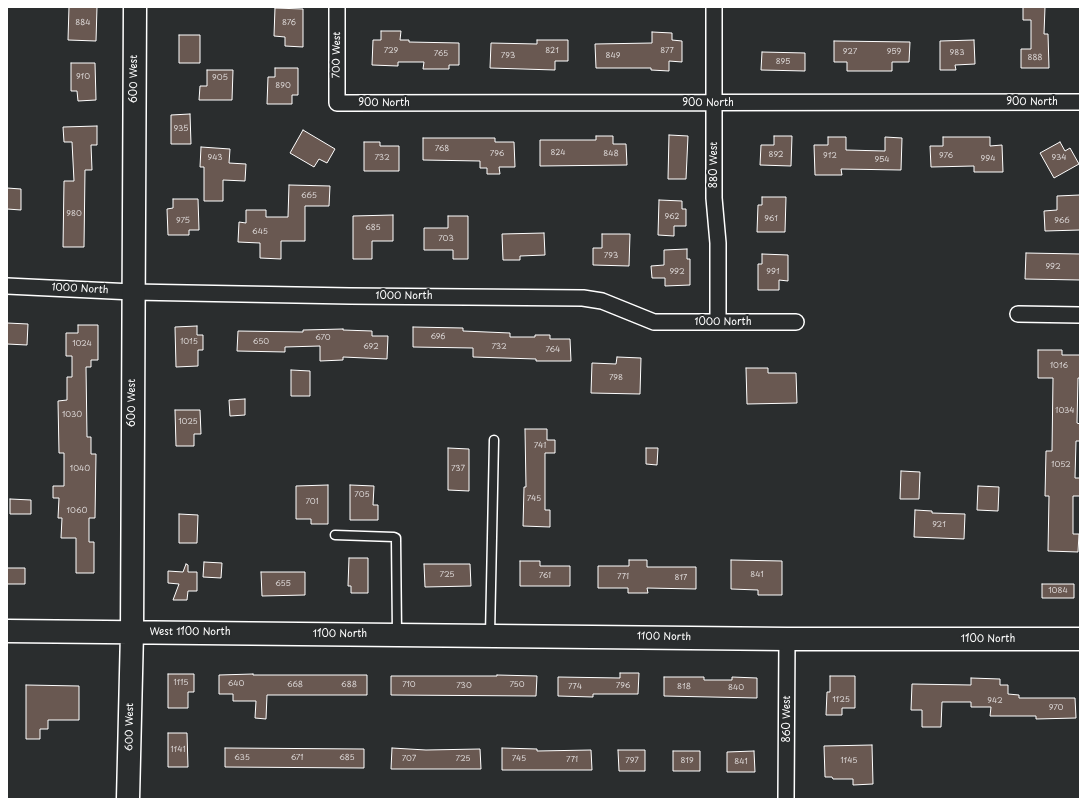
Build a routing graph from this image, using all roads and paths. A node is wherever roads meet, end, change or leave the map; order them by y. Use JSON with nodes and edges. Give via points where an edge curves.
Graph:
{"nodes":[{"id":1,"x":135,"y":7,"type":"edge"},
{"id":2,"x":338,"y":7,"type":"edge"},
{"id":3,"x":714,"y":7,"type":"edge"},
{"id":4,"x":1080,"y":102,"type":"edge"},
{"id":5,"x":714,"y":103,"type":"junction"},
{"id":6,"x":337,"y":104,"type":"joint"},
{"id":7,"x":7,"y":286,"type":"edge"},
{"id":8,"x":133,"y":292,"type":"junction"},
{"id":9,"x":1018,"y":314,"type":"dead end"},
{"id":10,"x":1080,"y":315,"type":"edge"},
{"id":11,"x":718,"y":322,"type":"junction"},
{"id":12,"x":796,"y":322,"type":"dead end"},
{"id":13,"x":494,"y":440,"type":"dead end"},
{"id":14,"x":335,"y":535,"type":"dead end"},
{"id":15,"x":7,"y":631,"type":"edge"},
{"id":16,"x":132,"y":632,"type":"junction"},
{"id":17,"x":247,"y":633,"type":"joint"},
{"id":18,"x":397,"y":634,"type":"junction"},
{"id":19,"x":490,"y":636,"type":"junction"},
{"id":20,"x":787,"y":638,"type":"junction"},
{"id":21,"x":1080,"y":638,"type":"edge"},
{"id":22,"x":128,"y":799,"type":"edge"},
{"id":23,"x":786,"y":799,"type":"edge"}],
"edges":[{"from":1,"to":8,"type":"main road","name":"600 West"},
{"from":2,"to":6,"type":"street","name":"700 West"},
{"from":3,"to":5,"type":"street","name":"880 West"},
{"from":4,"to":5,"type":"street","name":"900 North"},
{"from":5,"to":6,"type":"street","name":"900 North"},
{"from":5,"to":11,"type":"street","name":"880 West"},
{"from":7,"to":8,"type":"street","name":"1000 North"},
{"from":8,"to":11,"type":"street","name":"1000 North","via":[[583,298],[602,301],[654,322]]},
{"from":8,"to":16,"type":"main road","name":"600 West"},
{"from":9,"to":10,"type":"street"},
{"from":11,"to":12,"type":"street","name":"1000 North"},
{"from":13,"to":19,"type":"lane"},
{"from":14,"to":18,"type":"lane","via":[[396,538]]},
{"from":15,"to":16,"type":"main road"},
{"from":16,"to":17,"type":"main road","name":"West 1100 North"},
{"from":16,"to":22,"type":"main road","name":"600 West"},
{"from":17,"to":18,"type":"main road","name":"1100 North"},
{"from":18,"to":19,"type":"main road","name":"1100 North"},
{"from":19,"to":20,"type":"main road","name":"1100 North"},
{"from":20,"to":21,"type":"main road","name":"1100 North"},
{"from":20,"to":23,"type":"street","name":"860 West"}]}
